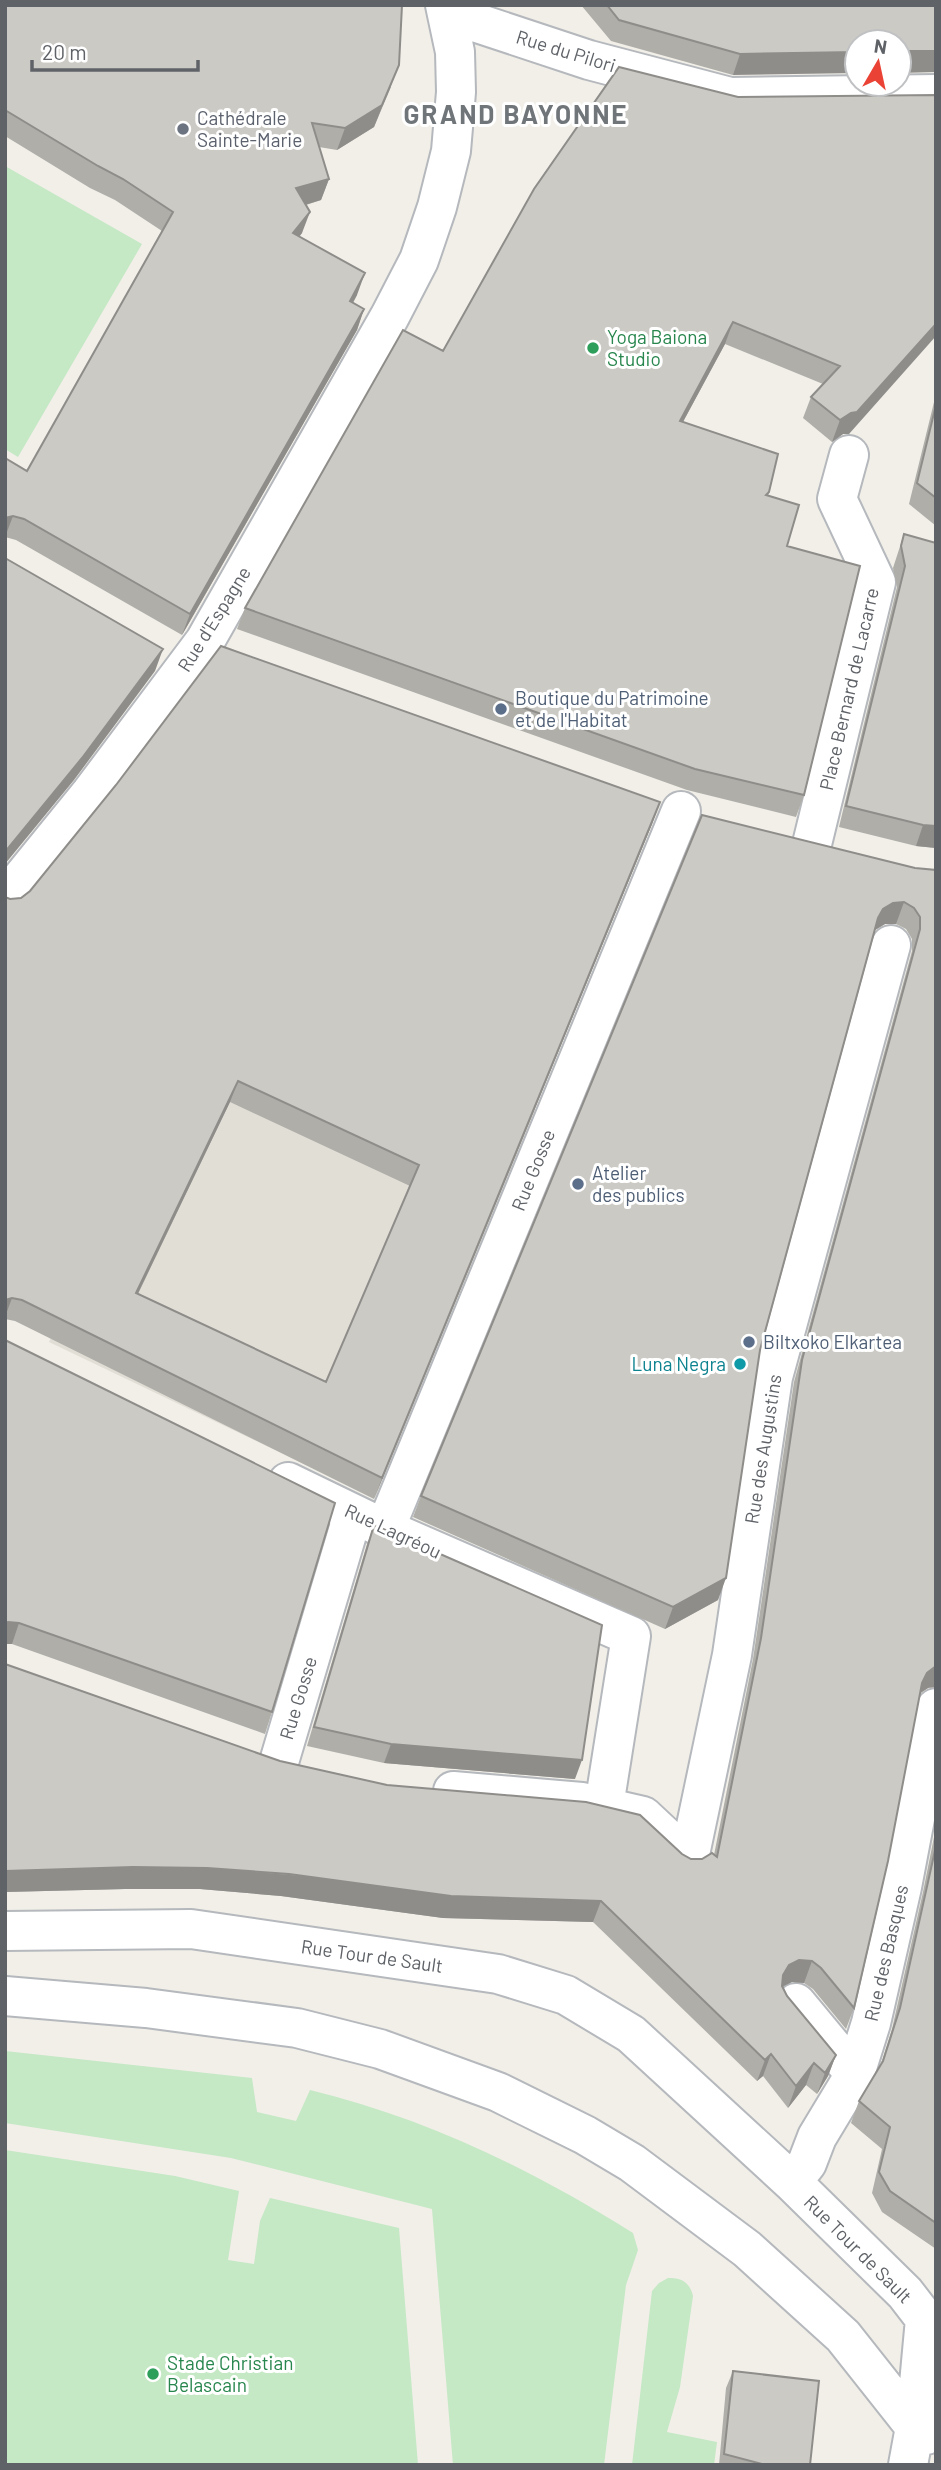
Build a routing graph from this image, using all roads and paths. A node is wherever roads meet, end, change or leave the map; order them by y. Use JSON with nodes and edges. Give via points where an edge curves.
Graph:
{"nodes":[{"id":1,"x":446,"y":9,"type":"edge"},
{"id":2,"x":936,"y":94,"type":"edge"},
{"id":3,"x":849,"y":455,"type":"dead end"},
{"id":4,"x":153,"y":644,"type":"edge"},
{"id":5,"x":196,"y":652,"type":"junction"},
{"id":6,"x":243,"y":654,"type":"edge"},
{"id":7,"x":642,"y":797,"type":"edge"},
{"id":8,"x":681,"y":811,"type":"junction"},
{"id":9,"x":720,"y":821,"type":"edge"},
{"id":10,"x":773,"y":834,"type":"edge"},
{"id":11,"x":813,"y":844,"type":"junction"},
{"id":12,"x":850,"y":853,"type":"edge"},
{"id":13,"x":5,"y":899,"type":"edge"},
{"id":14,"x":891,"y":944,"type":"dead end"},
{"id":15,"x":254,"y":1465,"type":"edge"},
{"id":16,"x":369,"y":1522,"type":"junction"},
{"id":17,"x":936,"y":1708,"type":"edge"},
{"id":18,"x":317,"y":1771,"type":"edge"},
{"id":19,"x":421,"y":1789,"type":"edge"},
{"id":20,"x":604,"y":1806,"type":"junction"},
{"id":21,"x":5,"y":1931,"type":"edge"},
{"id":22,"x":5,"y":1996,"type":"edge"},
{"id":23,"x":796,"y":2003,"type":"edge"},
{"id":24,"x":855,"y":2074,"type":"junction"},
{"id":25,"x":792,"y":2182,"type":"junction"},
{"id":26,"x":929,"y":2427,"type":"edge"},
{"id":27,"x":888,"y":2465,"type":"edge"},
{"id":28,"x":908,"y":2465,"type":"edge"}],
"edges":[{"from":1,"to":2,"type":"street","name":"Rue du Pilori","via":[[589,60],[730,97]]},
{"from":1,"to":5,"type":"street","name":"Rue d'Espagne","via":[[456,92],[451,151],[419,260]]},
{"from":3,"to":11,"type":"street","name":"Place Bernard de Lacarre","via":[[824,506],[876,582]]},
{"from":4,"to":5,"type":"street"},
{"from":5,"to":6,"type":"street"},
{"from":5,"to":13,"type":"street","name":"Rue d'Espagne"},
{"from":7,"to":8,"type":"street"},
{"from":8,"to":9,"type":"street"},
{"from":8,"to":16,"type":"street","name":"Rue Gosse"},
{"from":10,"to":11,"type":"street"},
{"from":11,"to":12,"type":"street"},
{"from":14,"to":20,"type":"street","name":"Rue des Augustins","via":[[773,1377],[732,1655],[689,1859],[643,1816]]},
{"from":15,"to":16,"type":"street","name":"Rue Lagréou"},
{"from":16,"to":18,"type":"street","name":"Rue Gosse","via":[[266,1757]]},
{"from":16,"to":20,"type":"street","name":"Rue Lagréou","via":[[631,1636]]},
{"from":17,"to":24,"type":"street","name":"Rue des Basques","via":[[902,1887]]},
{"from":19,"to":20,"type":"street","name":"Rue des Augustins"},
{"from":21,"to":25,"type":"street","name":"Rue Tour de Sault","via":[[191,1929],[498,1974],[566,1995],[631,2034]]},
{"from":22,"to":26,"type":"street","via":[[297,2028],[380,2049],[498,2092],[632,2163],[747,2249],[843,2336]]},
{"from":23,"to":24,"type":"street"},
{"from":24,"to":25,"type":"street","name":"Rue des Basques"},
{"from":25,"to":26,"type":"street","name":"Rue Tour de Sault","via":[[905,2293],[925,2319]]},
{"from":26,"to":27,"type":"street"},
{"from":26,"to":28,"type":"street","name":"Rue Tour de Sault"}]}
